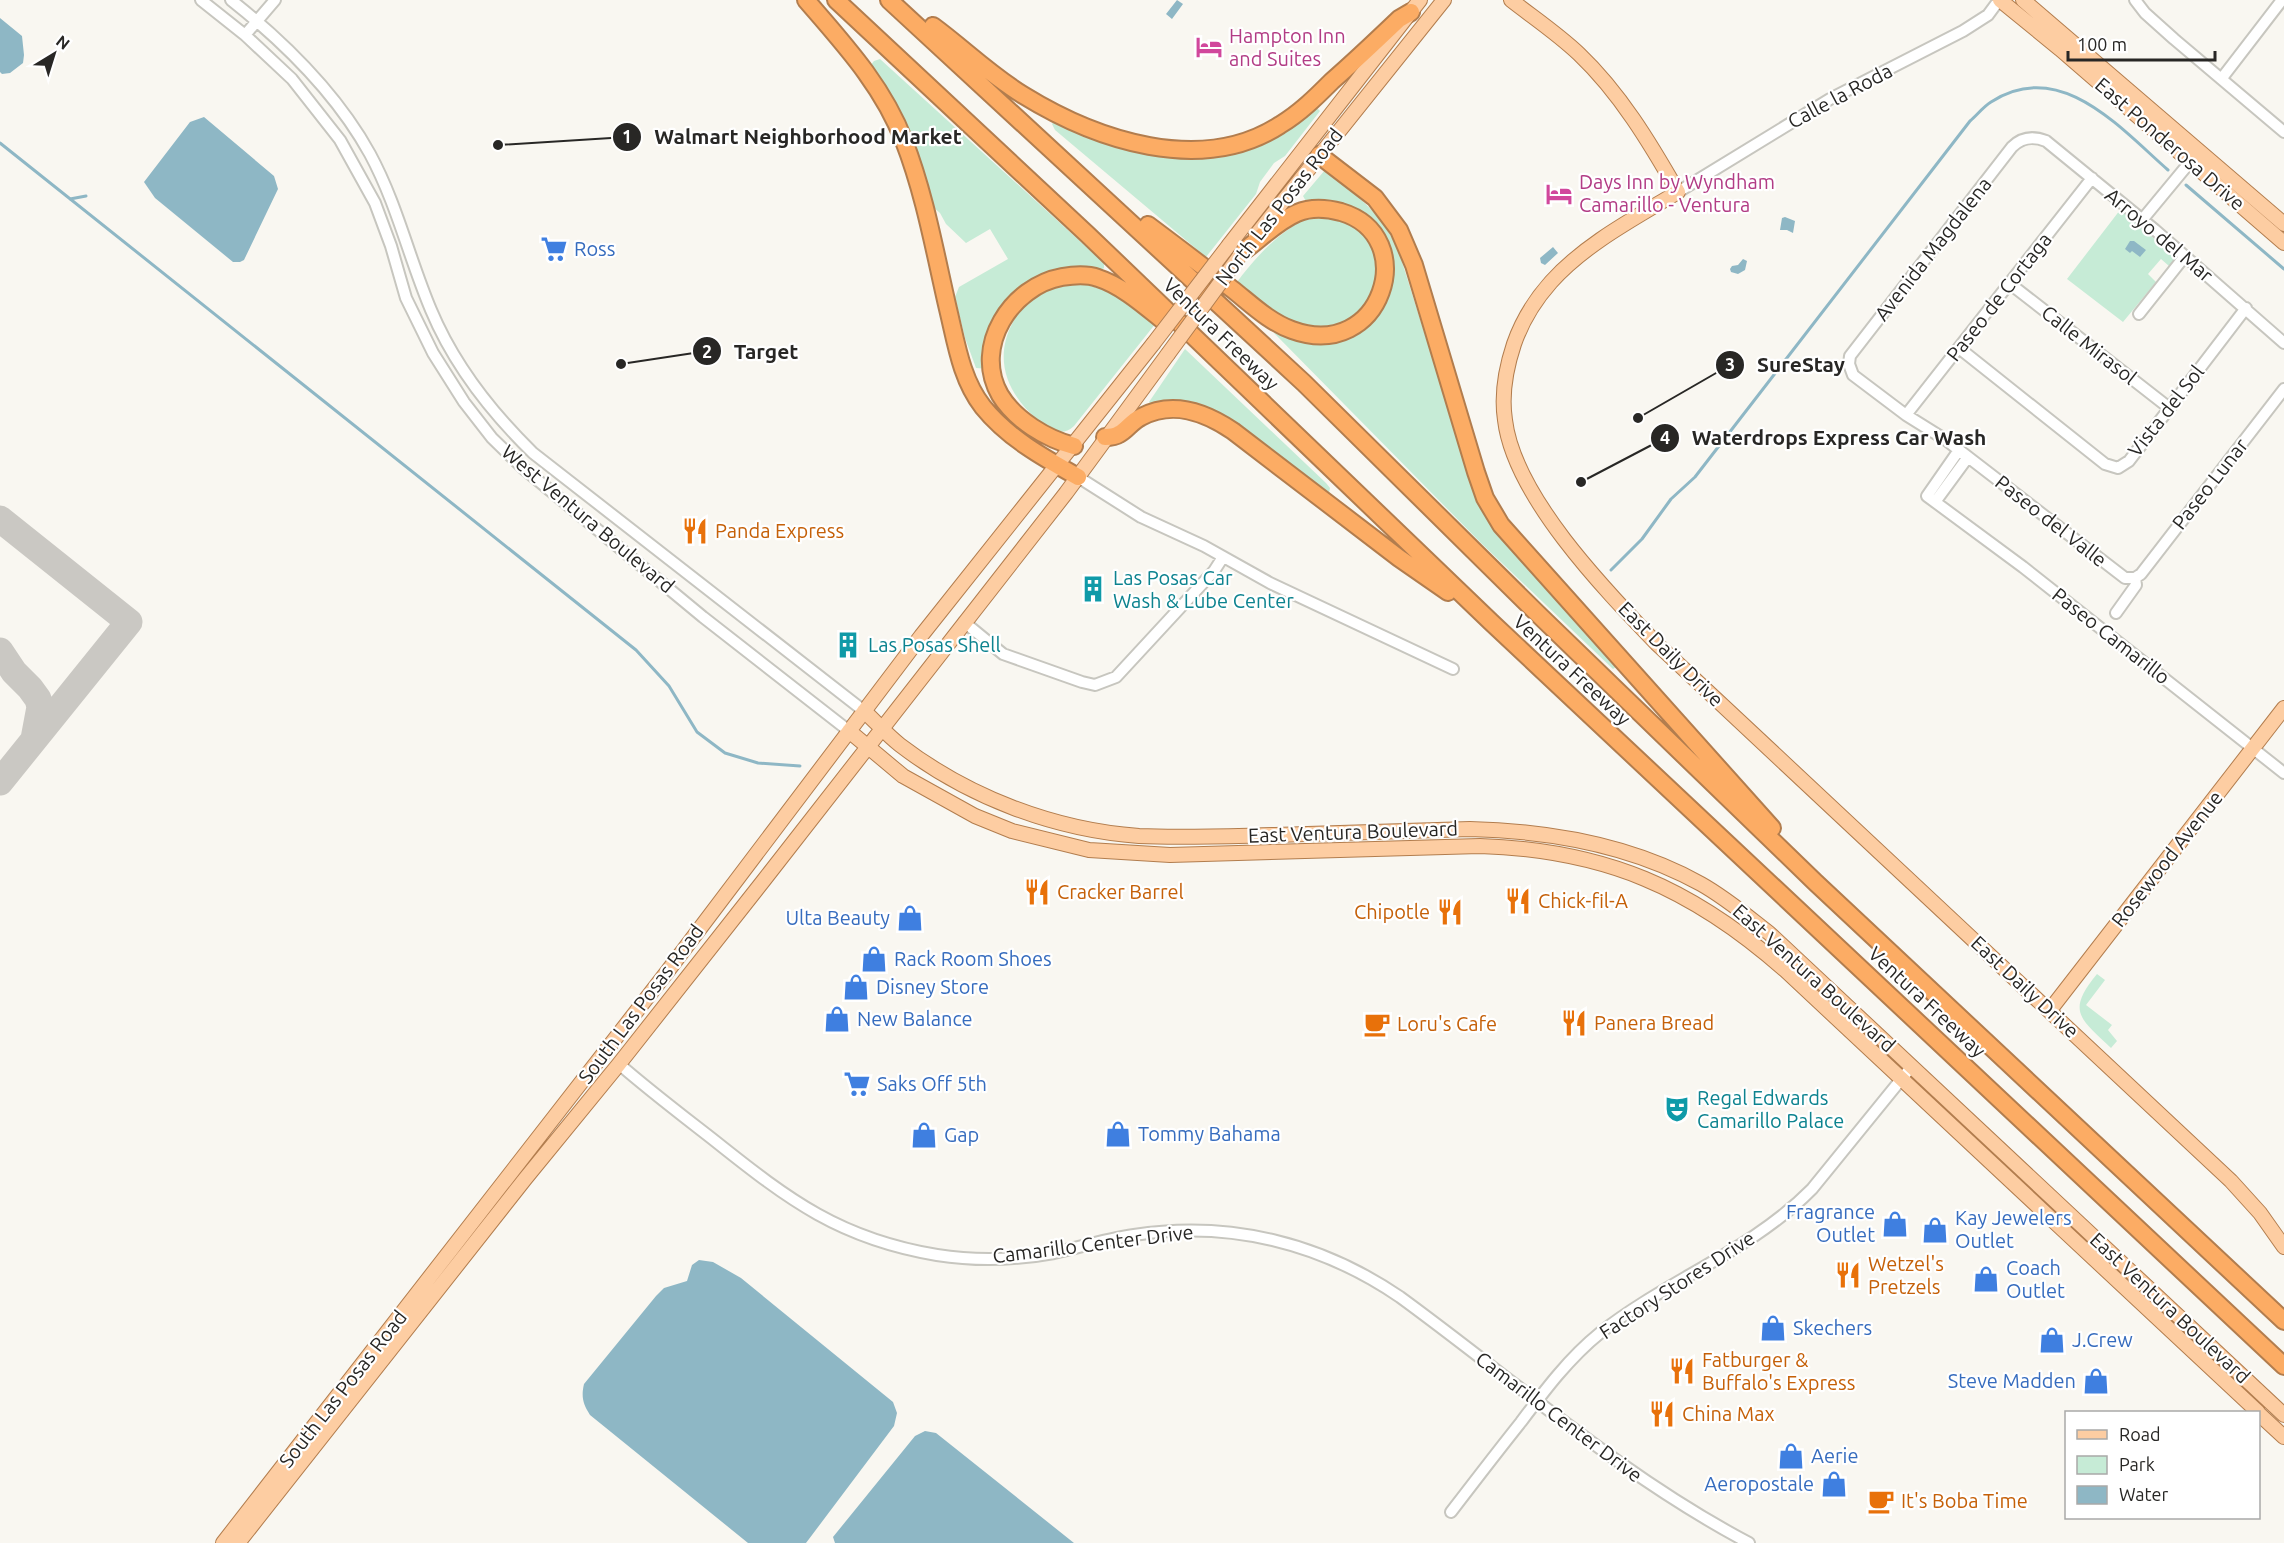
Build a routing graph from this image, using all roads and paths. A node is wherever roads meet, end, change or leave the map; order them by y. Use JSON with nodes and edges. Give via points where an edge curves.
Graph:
{"nodes":[{"id":1,"x":201,"y":0,"type":"edge"},
{"id":2,"x":231,"y":0,"type":"edge"},
{"id":3,"x":275,"y":0,"type":"edge"},
{"id":4,"x":806,"y":0,"type":"edge"},
{"id":5,"x":836,"y":0,"type":"edge"},
{"id":6,"x":889,"y":0,"type":"edge"},
{"id":7,"x":898,"y":0,"type":"edge"},
{"id":8,"x":1444,"y":0,"type":"edge"},
{"id":9,"x":1511,"y":0,"type":"edge"},
{"id":10,"x":2000,"y":0,"type":"edge"},
{"id":11,"x":2023,"y":0,"type":"edge"},
{"id":12,"x":2282,"y":0,"type":"edge"},
{"id":13,"x":2139,"y":2,"type":"edge"},
{"id":14,"x":1415,"y":6,"type":"edge"},
{"id":15,"x":258,"y":22,"type":"junction"},
{"id":16,"x":245,"y":35,"type":"junction"},
{"id":17,"x":2222,"y":78,"type":"junction"},
{"id":18,"x":2284,"y":132,"type":"edge"},
{"id":19,"x":2028,"y":138,"type":"joint"},
{"id":20,"x":1313,"y":150,"type":"junction"},
{"id":21,"x":2204,"y":155,"type":"junction"},
{"id":22,"x":2190,"y":162,"type":"junction"},
{"id":23,"x":1072,"y":166,"type":"junction"},
{"id":24,"x":2092,"y":178,"type":"junction"},
{"id":25,"x":1678,"y":192,"type":"junction"},
{"id":26,"x":2142,"y":220,"type":"junction"},
{"id":27,"x":2284,"y":224,"type":"edge"},
{"id":28,"x":2284,"y":243,"type":"edge"},
{"id":29,"x":1237,"y":251,"type":"junction"},
{"id":30,"x":2185,"y":256,"type":"junction"},
{"id":31,"x":2009,"y":283,"type":"junction"},
{"id":32,"x":2246,"y":308,"type":"junction"},
{"id":33,"x":2139,"y":314,"type":"dead end"},
{"id":34,"x":2284,"y":343,"type":"edge"},
{"id":35,"x":1959,"y":348,"type":"junction"},
{"id":36,"x":1850,"y":370,"type":"joint"},
{"id":37,"x":2284,"y":388,"type":"edge"},
{"id":38,"x":1260,"y":401,"type":"junction"},
{"id":39,"x":2168,"y":407,"type":"junction"},
{"id":40,"x":1906,"y":416,"type":"junction"},
{"id":41,"x":1105,"y":437,"type":"junction"},
{"id":42,"x":1074,"y":446,"type":"junction"},
{"id":43,"x":1964,"y":453,"type":"junction"},
{"id":44,"x":1058,"y":466,"type":"junction"},
{"id":45,"x":1078,"y":477,"type":"junction"},
{"id":46,"x":1223,"y":557,"type":"junction"},
{"id":47,"x":2135,"y":578,"type":"junction"},
{"id":48,"x":2116,"y":613,"type":"dead end"},
{"id":49,"x":964,"y":622,"type":"junction"},
{"id":50,"x":1491,"y":622,"type":"junction"},
{"id":51,"x":1453,"y":669,"type":"dead end"},
{"id":52,"x":2284,"y":708,"type":"edge"},
{"id":53,"x":864,"y":711,"type":"junction"},
{"id":54,"x":881,"y":728,"type":"junction"},
{"id":55,"x":849,"y":731,"type":"junction"},
{"id":56,"x":867,"y":747,"type":"junction"},
{"id":57,"x":2253,"y":748,"type":"junction"},
{"id":58,"x":2284,"y":772,"type":"edge"},
{"id":59,"x":1815,"y":882,"type":"junction"},
{"id":60,"x":667,"y":972,"type":"junction"},
{"id":61,"x":2050,"y":1010,"type":"junction"},
{"id":62,"x":619,"y":1064,"type":"junction"},
{"id":63,"x":1912,"y":1066,"type":"junction"},
{"id":64,"x":1902,"y":1079,"type":"junction"},
{"id":65,"x":2284,"y":1247,"type":"edge"},
{"id":66,"x":2284,"y":1321,"type":"edge"},
{"id":67,"x":2284,"y":1366,"type":"edge"},
{"id":68,"x":1536,"y":1402,"type":"junction"},
{"id":69,"x":2256,"y":1411,"type":"edge"},
{"id":70,"x":2260,"y":1415,"type":"edge"},
{"id":71,"x":2284,"y":1415,"type":"edge"},
{"id":72,"x":2284,"y":1437,"type":"edge"},
{"id":73,"x":1450,"y":1512,"type":"dead end"},
{"id":74,"x":223,"y":1543,"type":"edge"},
{"id":75,"x":238,"y":1543,"type":"edge"},
{"id":76,"x":1749,"y":1543,"type":"edge"}],
"edges":[{"from":1,"to":16,"type":"street","name":"West Ventura Boulevard"},
{"from":2,"to":15,"type":"street","name":"West Ventura Boulevard"},
{"from":3,"to":15,"type":"street"},
{"from":4,"to":44,"type":"highway","via":[[872,79],[904,140],[923,201],[960,359],[971,388],[994,420]]},
{"from":5,"to":38,"type":"highway","name":"Ventura Freeway"},
{"from":6,"to":23,"type":"highway","name":"Ventura Freeway"},
{"from":7,"to":14,"type":"highway","via":[[995,76],[1047,109],[1129,141],[1198,151],[1241,143],[1280,126]]},
{"from":8,"to":20,"type":"main road","name":"North Las Posas Road"},
{"from":9,"to":25,"type":"main road","via":[[1558,36],[1606,82]]},
{"from":10,"to":22,"type":"main road","name":"East Ponderosa Drive"},
{"from":10,"to":25,"type":"street","name":"Calle la Roda","via":[[1989,15],[1963,31],[1830,99]]},
{"from":11,"to":21,"type":"main road","name":"East Ponderosa Drive"},
{"from":12,"to":17,"type":"street"},
{"from":13,"to":17,"type":"street","via":[[2145,13]]},
{"from":14,"to":20,"type":"main road","name":"North Las Posas Road"},
{"from":15,"to":16,"type":"street"},
{"from":15,"to":53,"type":"street","name":"West Ventura Boulevard","via":[[330,97],[366,147],[396,209],[419,281],[442,333],[477,391],[505,426],[533,453]]},
{"from":16,"to":55,"type":"street","name":"West Ventura Boulevard","via":[[292,79],[340,140],[375,203],[406,298],[434,353],[492,438],[703,617]]},
{"from":17,"to":18,"type":"street"},
{"from":19,"to":24,"type":"street","name":"Arroyo del Mar","via":[[2046,141]]},
{"from":19,"to":36,"type":"street","name":"Avenida Magdalena","via":[[2012,147],[1864,337],[1850,356]]},
{"from":20,"to":29,"type":"main road","name":"North Las Posas Road"},
{"from":20,"to":59,"type":"highway","via":[[1375,198],[1400,230],[1476,472],[1501,525],[1760,813]]},
{"from":21,"to":22,"type":"street"},
{"from":21,"to":27,"type":"main road","name":"East Ponderosa Drive"},
{"from":22,"to":26,"type":"street"},
{"from":22,"to":28,"type":"main road","name":"East Ponderosa Drive"},
{"from":23,"to":29,"type":"highway","via":[[1291,330],[1315,335],[1349,329],[1367,316],[1384,287],[1385,265],[1377,240],[1359,220],[1333,210],[1320,208],[1297,213]]},
{"from":23,"to":59,"type":"highway","name":"Ventura Freeway","via":[[1304,383]]},
{"from":24,"to":26,"type":"street","name":"Arroyo del Mar"},
{"from":24,"to":31,"type":"street","name":"Paseo de Cortaga"},
{"from":25,"to":61,"type":"main road","name":"East Daily Drive","via":[[1567,267],[1527,315],[1506,373],[1504,399],[1505,422],[1519,466],[1559,532],[1649,635]]},
{"from":26,"to":30,"type":"street","name":"Arroyo del Mar"},
{"from":29,"to":41,"type":"main road","name":"North Las Posas Road","bridge":true,"via":[[1168,354]]},
{"from":29,"to":42,"type":"main road","name":"North Las Posas Road","bridge":true,"via":[[1153,344]]},
{"from":30,"to":32,"type":"street","name":"Arroyo del Mar"},
{"from":30,"to":33,"type":"street"},
{"from":31,"to":35,"type":"street","name":"Paseo de Cortaga"},
{"from":31,"to":39,"type":"street","name":"Calle Mirasol"},
{"from":32,"to":34,"type":"street","name":"Arroyo del Mar"},
{"from":32,"to":39,"type":"street","name":"Vista del Sol"},
{"from":35,"to":39,"type":"street","name":"Vista del Sol","via":[[2113,467],[2118,468],[2128,460]]},
{"from":35,"to":40,"type":"street","name":"Paseo de Cortaga"},
{"from":36,"to":40,"type":"street","name":"Paseo del Valle"},
{"from":37,"to":47,"type":"street","name":"Paseo Lunar"},
{"from":38,"to":42,"type":"highway","via":[[1114,285],[1098,277],[1053,278],[1021,295],[1005,315],[994,338],[993,368],[1000,394],[1008,405],[1048,437]]},
{"from":38,"to":50,"type":"highway","name":"Ventura Freeway"},
{"from":40,"to":43,"type":"street","name":"Paseo del Valle"},
{"from":41,"to":45,"type":"main road","name":"North Las Posas Road"},
{"from":41,"to":50,"type":"highway","via":[[1119,435],[1142,416],[1173,408],[1217,420],[1399,558]]},
{"from":42,"to":44,"type":"main road","name":"North Las Posas Road"},
{"from":43,"to":47,"type":"street","name":"Paseo del Valle","via":[[2125,578]]},
{"from":43,"to":57,"type":"street","name":"Paseo Camarillo","via":[[1931,499]]},
{"from":44,"to":45,"type":"highway"},
{"from":44,"to":53,"type":"main road","name":"South Las Posas Road"},
{"from":45,"to":46,"type":"street","via":[[1141,517]]},
{"from":45,"to":49,"type":"main road","name":"South Las Posas Road"},
{"from":46,"to":49,"type":"street","via":[[1215,571],[1131,662],[1116,677],[1095,685],[1003,654]]},
{"from":46,"to":51,"type":"street"},
{"from":47,"to":48,"type":"street","via":[[2136,585]]},
{"from":49,"to":54,"type":"main road","name":"South Las Posas Road"},
{"from":50,"to":67,"type":"highway","name":"Ventura Freeway"},
{"from":52,"to":57,"type":"main road","name":"Rosewood Avenue"},
{"from":53,"to":54,"type":"main road","name":"East Ventura Boulevard"},
{"from":53,"to":55,"type":"main road","name":"South Las Posas Road"},
{"from":54,"to":56,"type":"main road","name":"South Las Posas Road"},
{"from":54,"to":63,"type":"main road","name":"East Ventura Boulevard","via":[[921,760],[975,791],[1041,818],[1097,830],[1138,836],[1204,837],[1506,830],[1581,840],[1614,849],[1666,867],[1728,902],[1769,933]]},
{"from":55,"to":56,"type":"main road","name":"East Ventura Boulevard"},
{"from":55,"to":60,"type":"main road","name":"South Las Posas Road"},
{"from":56,"to":62,"type":"main road","name":"South Las Posas Road"},
{"from":56,"to":64,"type":"main road","name":"East Ventura Boulevard","via":[[903,776],[975,816],[1012,831],[1089,850],[1194,855],[1489,847],[1551,852],[1614,867],[1683,897],[1755,943]]},
{"from":57,"to":58,"type":"street","name":"Paseo Camarillo"},
{"from":57,"to":61,"type":"main road","name":"Rosewood Avenue"},
{"from":59,"to":66,"type":"highway","name":"Ventura Freeway"},
{"from":60,"to":62,"type":"main road","via":[[666,983],[618,1050]]},
{"from":60,"to":74,"type":"main road","name":"South Las Posas Road"},
{"from":61,"to":65,"type":"main road","name":"East Daily Drive","via":[[2231,1181]]},
{"from":62,"to":68,"type":"street","name":"Camarillo Center Drive","via":[[788,1197],[849,1231],[921,1252],[990,1258],[1051,1253],[1163,1231],[1217,1231],[1265,1237],[1339,1261],[1378,1282]]},
{"from":62,"to":75,"type":"main road","name":"South Las Posas Road"},
{"from":63,"to":64,"type":"street","name":"Factory Stores Drive"},
{"from":63,"to":71,"type":"main road","name":"East Ventura Boulevard"},
{"from":64,"to":68,"type":"street","name":"Factory Stores Drive","via":[[1796,1205],[1738,1247],[1612,1324],[1570,1362]]},
{"from":64,"to":69,"type":"main road","name":"East Ventura Boulevard"},
{"from":68,"to":73,"type":"street","name":"Factory Stores Drive"},
{"from":68,"to":76,"type":"street","name":"Camarillo Center Drive","via":[[1645,1482]]},
{"from":70,"to":72,"type":"main road","name":"East Ventura Boulevard"}]}
